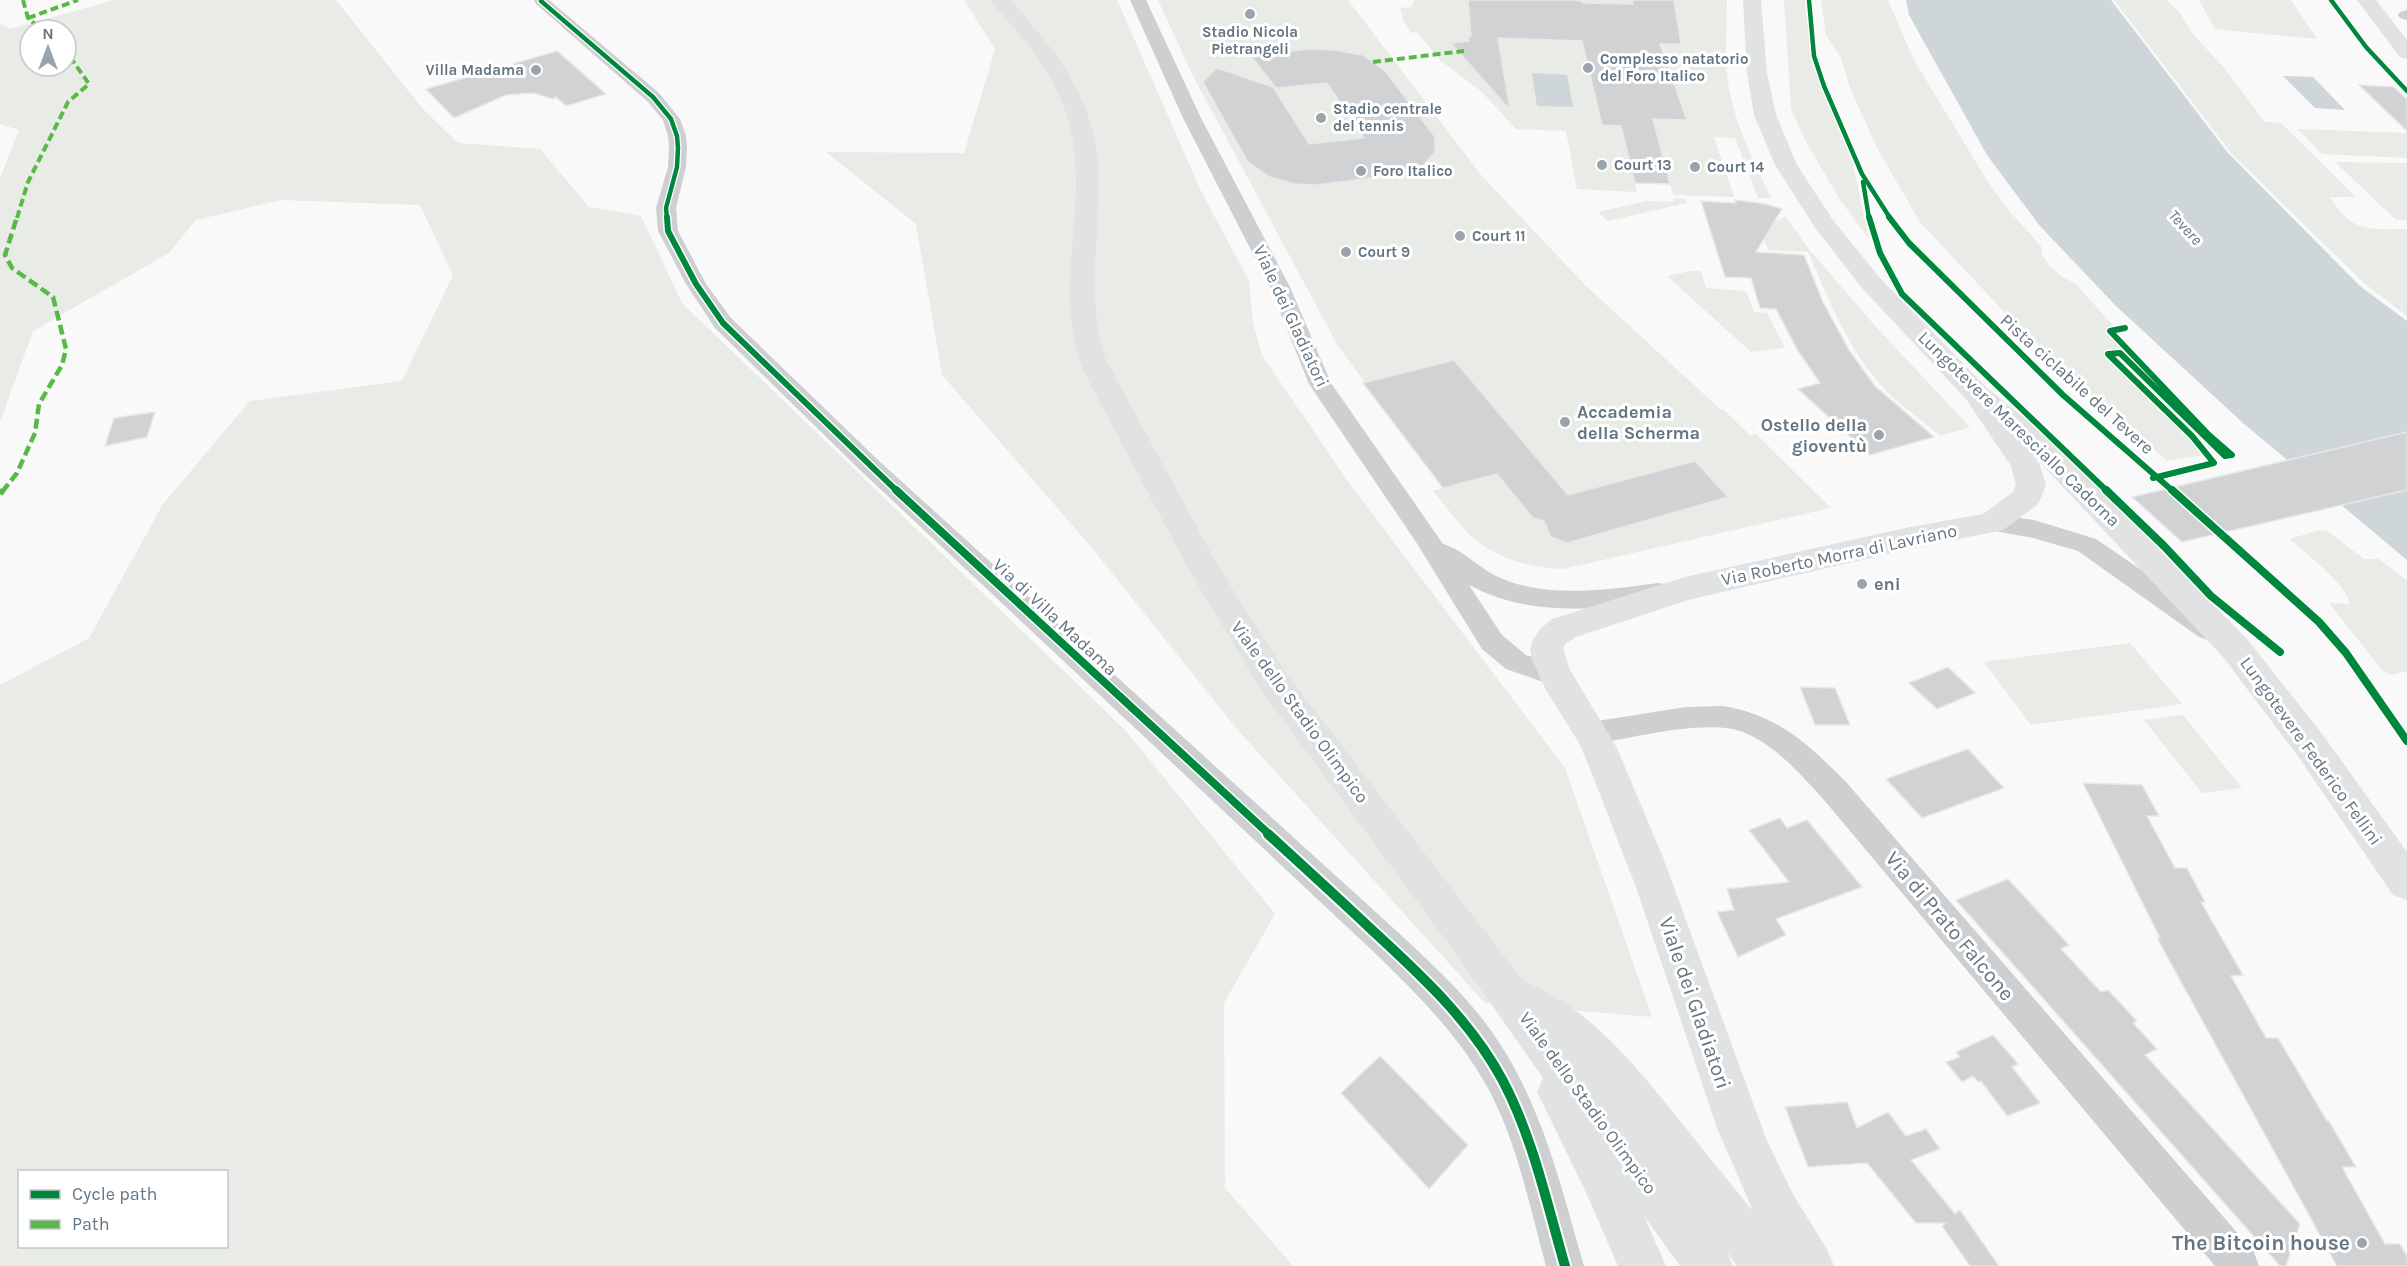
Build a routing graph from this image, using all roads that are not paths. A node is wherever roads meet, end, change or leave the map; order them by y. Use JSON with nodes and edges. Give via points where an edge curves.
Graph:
{"nodes":[{"id":1,"x":1000,"y":0,"type":"edge"},
{"id":2,"x":1138,"y":0,"type":"edge"},
{"id":3,"x":1752,"y":0,"type":"edge"},
{"id":4,"x":2366,"y":0,"type":"edge"},
{"id":5,"x":541,"y":1,"type":"edge"},
{"id":6,"x":2407,"y":53,"type":"edge"},
{"id":7,"x":1976,"y":393,"type":"junction"},
{"id":8,"x":1992,"y":523,"type":"junction"},
{"id":9,"x":1425,"y":536,"type":"junction"},
{"id":10,"x":1685,"y":589,"type":"junction"},
{"id":11,"x":2235,"y":648,"type":"junction"},
{"id":12,"x":1557,"y":676,"type":"junction"},
{"id":13,"x":1591,"y":733,"type":"junction"},
{"id":14,"x":2407,"y":883,"type":"edge"},
{"id":15,"x":1507,"y":992,"type":"junction"},
{"id":16,"x":1565,"y":1266,"type":"edge"},
{"id":17,"x":1642,"y":1266,"type":"edge"},
{"id":18,"x":1709,"y":1266,"type":"edge"},
{"id":19,"x":1767,"y":1266,"type":"edge"},
{"id":20,"x":1810,"y":1266,"type":"edge"},
{"id":21,"x":2240,"y":1266,"type":"edge"}],
"edges":[{"from":1,"to":15,"type":"main road","name":"Viale dello Stadio Olimpico","via":[[1047,55],[1080,124],[1086,153],[1081,315],[1086,343],[1098,372],[1249,646]]},
{"from":2,"to":9,"type":"street","name":"Viale dei Gladiatori","via":[[1192,118],[1280,287],[1320,384]]},
{"from":3,"to":7,"type":"main road","name":"Lungotevere Maresciallo Cadorna","via":[[1756,73],[1763,106],[1793,177],[1854,263]]},
{"from":4,"to":6,"type":"main road"},
{"from":5,"to":16,"type":"street","name":"Via di Villa Madama","via":[[652,97],[671,119],[678,148],[666,208],[668,231],[696,284],[723,323],[869,465],[1389,945],[1478,1040],[1511,1099]]},
{"from":7,"to":8,"type":"main road","name":"Via Roberto Morra di Lavriano","via":[[2025,465],[2031,485],[2026,498]]},
{"from":7,"to":11,"type":"main road","name":"Lungotevere Maresciallo Cadorna","via":[[2043,448]]},
{"from":8,"to":10,"type":"main road","name":"Via Roberto Morra di Lavriano"},
{"from":8,"to":11,"type":"street","name":"Via Roberto Morra di Lavriano","via":[[2034,529],[2087,545]]},
{"from":9,"to":10,"type":"street","name":"Via Roberto Morra di Lavriano","via":[[1484,583],[1537,599],[1596,600]]},
{"from":9,"to":12,"type":"street","name":"Viale dei Gladiatori","via":[[1492,642],[1516,662]]},
{"from":10,"to":12,"type":"main road","name":"Via Roberto Morra di Lavriano","via":[[1558,631],[1547,650]]},
{"from":11,"to":14,"type":"main road","name":"Lungotevere Federico Fellini","via":[[2310,745]]},
{"from":12,"to":13,"type":"main road","name":"Via Roberto Morra di Lavriano"},
{"from":13,"to":20,"type":"main road","name":"Viale dei Gladiatori","via":[[1644,855],[1752,1162],[1773,1207]]},
{"from":13,"to":21,"type":"street","name":"Via di Prato Falcone","via":[[1720,717],[1760,728],[1795,751],[1835,791]]},
{"from":15,"to":17,"type":"main road","via":[[1600,1172]]},
{"from":15,"to":18,"type":"main road","name":"Viale dello Stadio Olimpico"},
{"from":15,"to":19,"type":"main road","via":[[1563,1024],[1603,1062]]}]}
